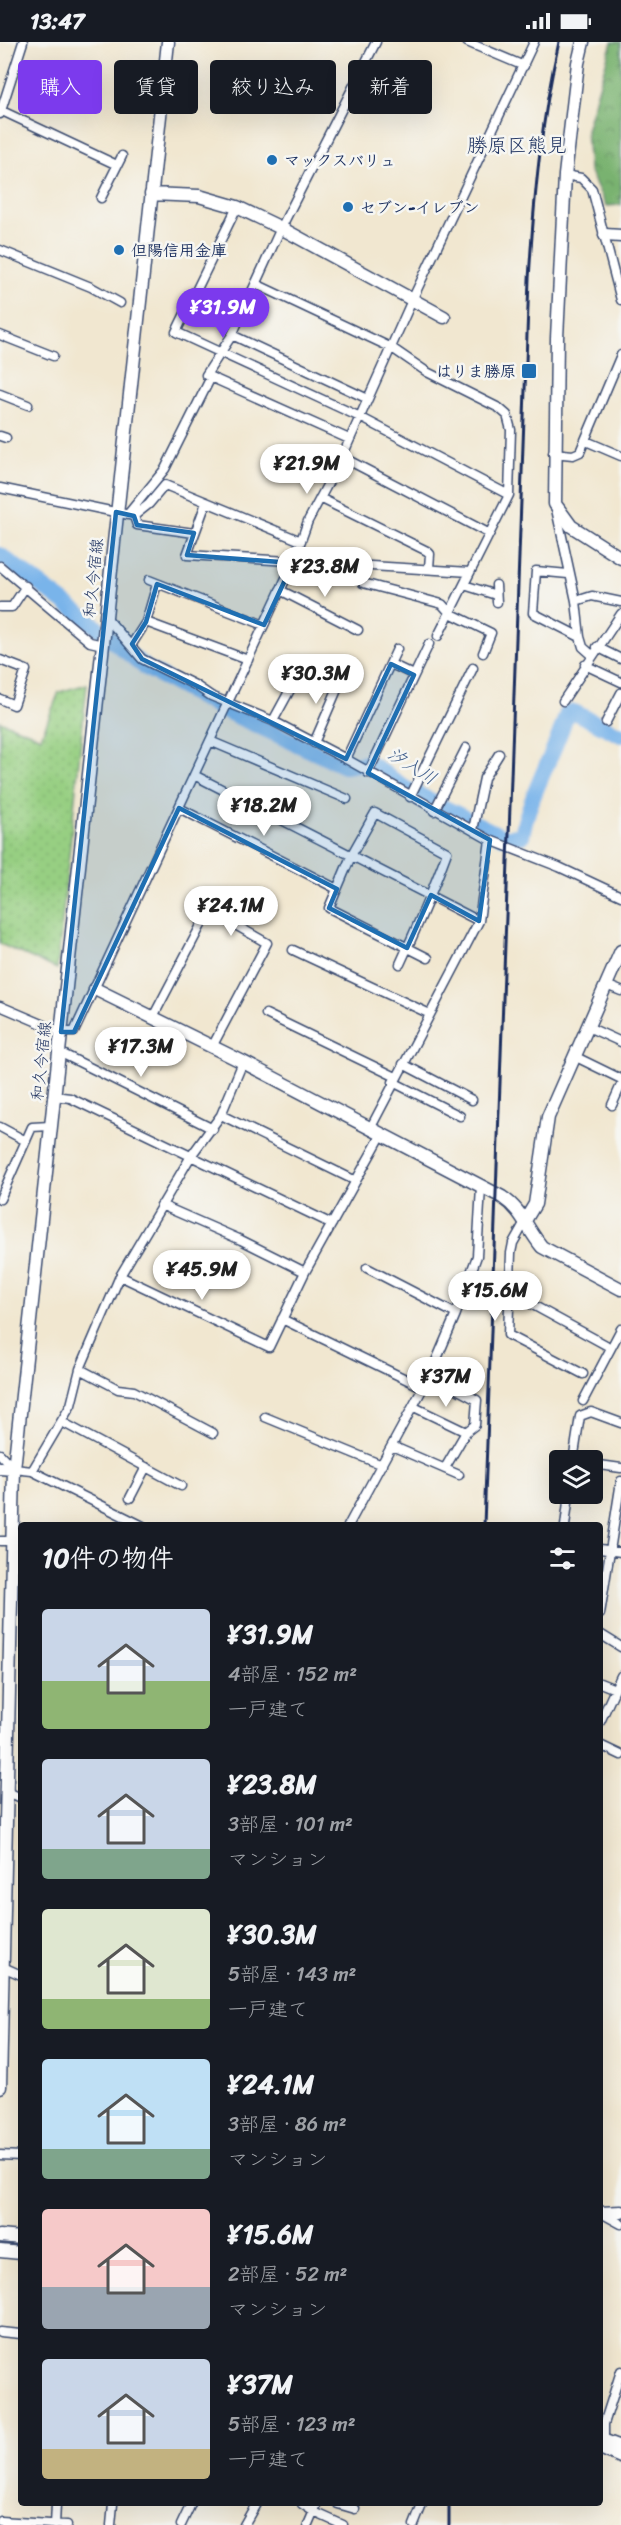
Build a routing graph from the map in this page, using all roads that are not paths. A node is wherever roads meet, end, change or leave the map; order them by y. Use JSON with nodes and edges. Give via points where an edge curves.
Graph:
{"nodes":[{"id":1,"x":23,"y":42,"type":"edge"},
{"id":2,"x":168,"y":42,"type":"edge"},
{"id":3,"x":376,"y":42,"type":"edge"},
{"id":4,"x":467,"y":42,"type":"edge"},
{"id":5,"x":534,"y":42,"type":"edge"},
{"id":6,"x":583,"y":42,"type":"edge"},
{"id":7,"x":524,"y":66,"type":"junction"},
{"id":8,"x":0,"y":112,"type":"edge"},
{"id":9,"x":122,"y":156,"type":"dead end"},
{"id":10,"x":117,"y":165,"type":"junction"},
{"id":11,"x":565,"y":176,"type":"junction"},
{"id":12,"x":151,"y":194,"type":"junction"},
{"id":13,"x":101,"y":198,"type":"dead end"},
{"id":14,"x":237,"y":207,"type":"junction"},
{"id":15,"x":282,"y":228,"type":"junction"},
{"id":16,"x":605,"y":235,"type":"junction"},
{"id":17,"x":621,"y":236,"type":"edge"},
{"id":18,"x":0,"y":250,"type":"edge"},
{"id":19,"x":256,"y":284,"type":"junction"},
{"id":20,"x":621,"y":290,"type":"edge"},
{"id":21,"x":413,"y":298,"type":"junction"},
{"id":22,"x":621,"y":300,"type":"edge"},
{"id":23,"x":120,"y":303,"type":"dead end"},
{"id":24,"x":444,"y":316,"type":"dead end"},
{"id":25,"x":0,"y":335,"type":"edge"},
{"id":26,"x":232,"y":335,"type":"junction"},
{"id":27,"x":392,"y":348,"type":"junction"},
{"id":28,"x":219,"y":352,"type":"junction"},
{"id":29,"x":621,"y":355,"type":"edge"},
{"id":30,"x":53,"y":356,"type":"dead end"},
{"id":31,"x":618,"y":374,"type":"edge"},
{"id":32,"x":211,"y":377,"type":"junction"},
{"id":33,"x":0,"y":394,"type":"edge"},
{"id":34,"x":368,"y":399,"type":"junction"},
{"id":35,"x":28,"y":405,"type":"dead end"},
{"id":36,"x":360,"y":417,"type":"junction"},
{"id":37,"x":350,"y":439,"type":"junction"},
{"id":38,"x":586,"y":441,"type":"junction"},
{"id":39,"x":554,"y":453,"type":"junction"},
{"id":40,"x":621,"y":456,"type":"edge"},
{"id":41,"x":342,"y":457,"type":"junction"},
{"id":42,"x":0,"y":488,"type":"edge"},
{"id":43,"x":509,"y":495,"type":"junction"},
{"id":44,"x":320,"y":498,"type":"junction"},
{"id":45,"x":206,"y":503,"type":"junction"},
{"id":46,"x":555,"y":504,"type":"junction"},
{"id":47,"x":126,"y":514,"type":"junction"},
{"id":48,"x":194,"y":533,"type":"junction"},
{"id":49,"x":488,"y":533,"type":"junction"},
{"id":50,"x":302,"y":541,"type":"junction"},
{"id":51,"x":621,"y":558,"type":"edge"},
{"id":52,"x":293,"y":562,"type":"junction"},
{"id":53,"x":359,"y":564,"type":"junction"},
{"id":54,"x":0,"y":566,"type":"edge"},
{"id":55,"x":429,"y":568,"type":"junction"},
{"id":56,"x":470,"y":572,"type":"junction"},
{"id":57,"x":568,"y":574,"type":"junction"},
{"id":58,"x":464,"y":585,"type":"junction"},
{"id":59,"x":496,"y":585,"type":"dead end"},
{"id":60,"x":26,"y":586,"type":"junction"},
{"id":61,"x":280,"y":590,"type":"junction"},
{"id":62,"x":576,"y":601,"type":"junction"},
{"id":63,"x":621,"y":602,"type":"edge"},
{"id":64,"x":0,"y":608,"type":"edge"},
{"id":65,"x":450,"y":613,"type":"junction"},
{"id":66,"x":621,"y":614,"type":"edge"},
{"id":67,"x":106,"y":620,"type":"junction"},
{"id":68,"x":146,"y":622,"type":"junction"},
{"id":69,"x":264,"y":625,"type":"junction"},
{"id":70,"x":612,"y":628,"type":"junction"},
{"id":71,"x":358,"y":630,"type":"dead end"},
{"id":72,"x":621,"y":633,"type":"edge"},
{"id":73,"x":438,"y":636,"type":"dead end"},
{"id":74,"x":580,"y":637,"type":"junction"},
{"id":75,"x":132,"y":644,"type":"junction"},
{"id":76,"x":429,"y":644,"type":"dead end"},
{"id":77,"x":103,"y":645,"type":"junction"},
{"id":78,"x":397,"y":649,"type":"dead end"},
{"id":79,"x":594,"y":651,"type":"junction"},
{"id":80,"x":483,"y":653,"type":"dead end"},
{"id":81,"x":621,"y":659,"type":"edge"},
{"id":82,"x":0,"y":660,"type":"edge"},
{"id":83,"x":248,"y":660,"type":"junction"},
{"id":84,"x":304,"y":664,"type":"dead end"},
{"id":85,"x":391,"y":664,"type":"junction"},
{"id":86,"x":585,"y":665,"type":"junction"},
{"id":87,"x":473,"y":668,"type":"dead end"},
{"id":88,"x":414,"y":675,"type":"junction"},
{"id":89,"x":342,"y":678,"type":"dead end"},
{"id":90,"x":621,"y":682,"type":"edge"},
{"id":91,"x":621,"y":693,"type":"edge"},
{"id":92,"x":0,"y":699,"type":"edge"},
{"id":93,"x":563,"y":701,"type":"dead end"},
{"id":94,"x":227,"y":704,"type":"junction"},
{"id":95,"x":273,"y":721,"type":"junction"},
{"id":96,"x":606,"y":722,"type":"dead end"},
{"id":97,"x":210,"y":741,"type":"junction"},
{"id":98,"x":314,"y":743,"type":"junction"},
{"id":99,"x":466,"y":748,"type":"dead end"},
{"id":100,"x":499,"y":754,"type":"dead end"},
{"id":101,"x":346,"y":759,"type":"junction"},
{"id":102,"x":368,"y":773,"type":"junction"},
{"id":103,"x":194,"y":775,"type":"junction"},
{"id":104,"x":412,"y":794,"type":"junction"},
{"id":105,"x":346,"y":799,"type":"dead end"},
{"id":106,"x":179,"y":808,"type":"junction"},
{"id":107,"x":434,"y":811,"type":"junction"},
{"id":108,"x":473,"y":830,"type":"junction"},
{"id":109,"x":490,"y":840,"type":"junction"},
{"id":110,"x":352,"y":854,"type":"junction"},
{"id":111,"x":337,"y":889,"type":"junction"},
{"id":112,"x":431,"y":896,"type":"junction"},
{"id":113,"x":621,"y":896,"type":"edge"},
{"id":114,"x":479,"y":921,"type":"junction"},
{"id":115,"x":407,"y":948,"type":"junction"},
{"id":116,"x":293,"y":950,"type":"dead end"},
{"id":117,"x":621,"y":951,"type":"edge"},
{"id":118,"x":428,"y":958,"type":"dead end"},
{"id":119,"x":400,"y":964,"type":"dead end"},
{"id":120,"x":606,"y":985,"type":"junction"},
{"id":121,"x":95,"y":989,"type":"junction"},
{"id":122,"x":621,"y":992,"type":"edge"},
{"id":123,"x":0,"y":1006,"type":"edge"},
{"id":124,"x":266,"y":1014,"type":"dead end"},
{"id":125,"x":430,"y":1014,"type":"junction"},
{"id":126,"x":153,"y":1017,"type":"junction"},
{"id":127,"x":588,"y":1027,"type":"junction"},
{"id":128,"x":61,"y":1032,"type":"junction"},
{"id":129,"x":621,"y":1042,"type":"edge"},
{"id":130,"x":212,"y":1047,"type":"junction"},
{"id":131,"x":59,"y":1052,"type":"junction"},
{"id":132,"x":574,"y":1056,"type":"junction"},
{"id":133,"x":243,"y":1062,"type":"junction"},
{"id":134,"x":403,"y":1064,"type":"junction"},
{"id":135,"x":395,"y":1079,"type":"junction"},
{"id":136,"x":621,"y":1079,"type":"edge"},
{"id":137,"x":621,"y":1085,"type":"edge"},
{"id":138,"x":54,"y":1096,"type":"junction"},
{"id":139,"x":472,"y":1100,"type":"dead end"},
{"id":140,"x":612,"y":1105,"type":"dead end"},
{"id":141,"x":221,"y":1115,"type":"junction"},
{"id":142,"x":460,"y":1116,"type":"dead end"},
{"id":143,"x":50,"y":1126,"type":"junction"},
{"id":144,"x":0,"y":1127,"type":"edge"},
{"id":145,"x":213,"y":1129,"type":"junction"},
{"id":146,"x":376,"y":1131,"type":"junction"},
{"id":147,"x":26,"y":1141,"type":"junction"},
{"id":148,"x":191,"y":1156,"type":"junction"},
{"id":149,"x":356,"y":1181,"type":"junction"},
{"id":150,"x":481,"y":1187,"type":"junction"},
{"id":151,"x":0,"y":1199,"type":"edge"},
{"id":152,"x":161,"y":1205,"type":"junction"},
{"id":153,"x":526,"y":1219,"type":"junction"},
{"id":154,"x":332,"y":1224,"type":"junction"},
{"id":155,"x":367,"y":1268,"type":"dead end"},
{"id":156,"x":305,"y":1272,"type":"junction"},
{"id":157,"x":120,"y":1276,"type":"junction"},
{"id":158,"x":621,"y":1289,"type":"edge"},
{"id":159,"x":509,"y":1292,"type":"junction"},
{"id":160,"x":456,"y":1314,"type":"junction"},
{"id":161,"x":282,"y":1319,"type":"junction"},
{"id":162,"x":621,"y":1329,"type":"edge"},
{"id":163,"x":606,"y":1345,"type":"dead end"},
{"id":164,"x":80,"y":1369,"type":"junction"},
{"id":165,"x":583,"y":1374,"type":"dead end"},
{"id":166,"x":430,"y":1375,"type":"junction"},
{"id":167,"x":422,"y":1387,"type":"junction"},
{"id":168,"x":583,"y":1401,"type":"dead end"},
{"id":169,"x":414,"y":1407,"type":"junction"},
{"id":170,"x":265,"y":1417,"type":"dead end"},
{"id":171,"x":62,"y":1422,"type":"junction"},
{"id":172,"x":621,"y":1423,"type":"edge"},
{"id":173,"x":213,"y":1432,"type":"dead end"},
{"id":174,"x":466,"y":1432,"type":"junction"},
{"id":175,"x":392,"y":1446,"type":"junction"},
{"id":176,"x":575,"y":1450,"type":"edge"},
{"id":177,"x":0,"y":1454,"type":"edge"},
{"id":178,"x":382,"y":1465,"type":"junction"},
{"id":179,"x":603,"y":1466,"type":"edge"},
{"id":180,"x":146,"y":1467,"type":"junction"},
{"id":181,"x":0,"y":1468,"type":"edge"},
{"id":182,"x":14,"y":1468,"type":"junction"},
{"id":183,"x":445,"y":1468,"type":"junction"},
{"id":184,"x":621,"y":1468,"type":"edge"},
{"id":185,"x":32,"y":1471,"type":"junction"},
{"id":186,"x":459,"y":1475,"type":"dead end"},
{"id":187,"x":621,"y":1481,"type":"edge"},
{"id":188,"x":181,"y":1486,"type":"dead end"},
{"id":189,"x":130,"y":1498,"type":"dead end"},
{"id":190,"x":568,"y":1504,"type":"edge"},
{"id":191,"x":135,"y":1522,"type":"edge"},
{"id":192,"x":350,"y":1522,"type":"edge"},
{"id":193,"x":566,"y":1522,"type":"edge"},
{"id":194,"x":6,"y":1541,"type":"edge"},
{"id":195,"x":603,"y":1550,"type":"edge"},
{"id":196,"x":611,"y":1551,"type":"junction"},
{"id":197,"x":621,"y":1552,"type":"edge"},
{"id":198,"x":603,"y":1597,"type":"edge"},
{"id":199,"x":603,"y":1636,"type":"edge"},
{"id":200,"x":621,"y":1647,"type":"edge"},
{"id":201,"x":621,"y":1676,"type":"edge"},
{"id":202,"x":603,"y":1684,"type":"edge"},
{"id":203,"x":615,"y":1689,"type":"junction"},
{"id":204,"x":603,"y":1715,"type":"edge"},
{"id":205,"x":603,"y":1746,"type":"edge"},
{"id":206,"x":621,"y":1755,"type":"edge"},
{"id":207,"x":6,"y":1791,"type":"junction"},
{"id":208,"x":18,"y":1797,"type":"edge"},
{"id":209,"x":3,"y":1967,"type":"junction"},
{"id":210,"x":18,"y":1974,"type":"edge"},
{"id":211,"x":0,"y":2087,"type":"edge"},
{"id":212,"x":0,"y":2155,"type":"edge"},
{"id":213,"x":18,"y":2156,"type":"edge"},
{"id":214,"x":621,"y":2212,"type":"edge"},
{"id":215,"x":603,"y":2213,"type":"edge"},
{"id":216,"x":603,"y":2215,"type":"edge"},
{"id":217,"x":621,"y":2224,"type":"edge"},
{"id":218,"x":0,"y":2236,"type":"edge"},
{"id":219,"x":18,"y":2238,"type":"edge"},
{"id":220,"x":0,"y":2251,"type":"edge"},
{"id":221,"x":18,"y":2253,"type":"edge"},
{"id":222,"x":0,"y":2332,"type":"edge"},
{"id":223,"x":18,"y":2334,"type":"edge"},
{"id":224,"x":621,"y":2371,"type":"edge"},
{"id":225,"x":603,"y":2430,"type":"edge"},
{"id":226,"x":603,"y":2443,"type":"edge"},
{"id":227,"x":603,"y":2444,"type":"edge"},
{"id":228,"x":621,"y":2447,"type":"edge"},
{"id":229,"x":621,"y":2457,"type":"edge"},
{"id":230,"x":56,"y":2506,"type":"edge"},
{"id":231,"x":113,"y":2506,"type":"edge"},
{"id":232,"x":190,"y":2506,"type":"edge"},
{"id":233,"x":255,"y":2506,"type":"edge"},
{"id":234,"x":344,"y":2506,"type":"edge"},
{"id":235,"x":422,"y":2506,"type":"edge"},
{"id":236,"x":315,"y":2508,"type":"edge"},
{"id":237,"x":354,"y":2509,"type":"dead end"},
{"id":238,"x":0,"y":2520,"type":"edge"},
{"id":239,"x":55,"y":2524,"type":"edge"},
{"id":240,"x":67,"y":2525,"type":"edge"},
{"id":241,"x":111,"y":2525,"type":"edge"},
{"id":242,"x":181,"y":2525,"type":"edge"},
{"id":243,"x":244,"y":2525,"type":"edge"},
{"id":244,"x":308,"y":2525,"type":"edge"},
{"id":245,"x":343,"y":2525,"type":"edge"},
{"id":246,"x":414,"y":2525,"type":"edge"}],
"edges":[{"from":1,"to":8,"type":"street"},
{"from":2,"to":12,"type":"main road","name":"和久今宿線"},
{"from":3,"to":15,"type":"street"},
{"from":4,"to":7,"type":"street"},
{"from":5,"to":7,"type":"street"},
{"from":6,"to":11,"type":"main road"},
{"from":7,"to":21,"type":"street"},
{"from":8,"to":10,"type":"street"},
{"from":9,"to":10,"type":"street"},
{"from":10,"to":13,"type":"street"},
{"from":11,"to":16,"type":"street","via":[[586,181],[592,189]]},
{"from":11,"to":39,"type":"main road"},
{"from":12,"to":14,"type":"main road","via":[[199,196]]},
{"from":12,"to":47,"type":"main road","name":"和久今宿線"},
{"from":14,"to":15,"type":"main road"},
{"from":14,"to":28,"type":"street","via":[[176,332]]},
{"from":15,"to":19,"type":"street"},
{"from":15,"to":21,"type":"main road"},
{"from":16,"to":17,"type":"main road"},
{"from":16,"to":20,"type":"street"},
{"from":18,"to":23,"type":"street"},
{"from":19,"to":26,"type":"street"},
{"from":19,"to":27,"type":"street"},
{"from":20,"to":22,"type":"street"},
{"from":21,"to":24,"type":"main road"},
{"from":21,"to":27,"type":"street"},
{"from":25,"to":30,"type":"street"},
{"from":26,"to":28,"type":"street"},
{"from":26,"to":34,"type":"street"},
{"from":27,"to":34,"type":"street"},
{"from":27,"to":43,"type":"street","via":[[427,372],[507,415],[511,430]]},
{"from":28,"to":32,"type":"street","via":[[206,375]]},
{"from":28,"to":36,"type":"street"},
{"from":29,"to":31,"type":"street"},
{"from":31,"to":38,"type":"street"},
{"from":32,"to":37,"type":"street"},
{"from":32,"to":47,"type":"street","via":[[165,469]]},
{"from":33,"to":35,"type":"street"},
{"from":34,"to":36,"type":"street"},
{"from":36,"to":37,"type":"street"},
{"from":36,"to":43,"type":"street"},
{"from":37,"to":41,"type":"street"},
{"from":38,"to":39,"type":"street","via":[[580,452],[573,455]]},
{"from":38,"to":40,"type":"street"},
{"from":39,"to":46,"type":"main road"},
{"from":41,"to":44,"type":"street"},
{"from":41,"to":49,"type":"street"},
{"from":42,"to":47,"type":"street"},
{"from":43,"to":49,"type":"street"},
{"from":44,"to":50,"type":"street"},
{"from":44,"to":55,"type":"street","via":[[427,551]]},
{"from":45,"to":47,"type":"street","via":[[165,485],[149,504]]},
{"from":45,"to":48,"type":"street"},
{"from":45,"to":50,"type":"street"},
{"from":46,"to":51,"type":"main road","via":[[571,526]]},
{"from":46,"to":57,"type":"street"},
{"from":47,"to":48,"type":"street","via":[[137,525]]},
{"from":47,"to":67,"type":"main road","name":"和久今宿線"},
{"from":48,"to":52,"type":"street","via":[[187,555]]},
{"from":49,"to":56,"type":"street"},
{"from":50,"to":52,"type":"street"},
{"from":52,"to":53,"type":"street"},
{"from":52,"to":61,"type":"street"},
{"from":53,"to":55,"type":"street"},
{"from":53,"to":65,"type":"street","via":[[363,583],[442,604]]},
{"from":54,"to":60,"type":"street"},
{"from":55,"to":56,"type":"street"},
{"from":56,"to":58,"type":"street"},
{"from":57,"to":62,"type":"street"},
{"from":57,"to":74,"type":"street","via":[[536,571],[533,613]]},
{"from":58,"to":59,"type":"street","via":[[497,599]]},
{"from":58,"to":65,"type":"street"},
{"from":60,"to":64,"type":"street","via":[[12,607]]},
{"from":60,"to":77,"type":"street","via":[[90,642]]},
{"from":61,"to":69,"type":"street"},
{"from":61,"to":71,"type":"street"},
{"from":62,"to":63,"type":"street","via":[[592,596]]},
{"from":62,"to":74,"type":"street"},
{"from":65,"to":73,"type":"street"},
{"from":65,"to":80,"type":"street","via":[[491,633]]},
{"from":66,"to":70,"type":"street"},
{"from":67,"to":75,"type":"street"},
{"from":67,"to":77,"type":"main road","name":"和久今宿線"},
{"from":68,"to":69,"type":"street","via":[[153,582]]},
{"from":68,"to":75,"type":"street"},
{"from":68,"to":83,"type":"street"},
{"from":69,"to":83,"type":"street"},
{"from":70,"to":72,"type":"street"},
{"from":70,"to":79,"type":"street"},
{"from":74,"to":79,"type":"street","via":[[583,647]]},
{"from":75,"to":94,"type":"street","via":[[142,659]]},
{"from":76,"to":88,"type":"street"},
{"from":77,"to":128,"type":"main road","name":"和久今宿線"},
{"from":78,"to":85,"type":"street"},
{"from":79,"to":81,"type":"street"},
{"from":79,"to":86,"type":"street"},
{"from":82,"to":92,"type":"street","via":[[26,670],[14,705]]},
{"from":83,"to":94,"type":"street"},
{"from":84,"to":95,"type":"street"},
{"from":85,"to":88,"type":"street"},
{"from":85,"to":101,"type":"street"},
{"from":86,"to":90,"type":"street"},
{"from":86,"to":93,"type":"street"},
{"from":87,"to":104,"type":"street"},
{"from":88,"to":102,"type":"street"},
{"from":89,"to":98,"type":"street"},
{"from":91,"to":96,"type":"street"},
{"from":94,"to":95,"type":"street"},
{"from":94,"to":97,"type":"street"},
{"from":95,"to":98,"type":"street"},
{"from":97,"to":103,"type":"street"},
{"from":97,"to":105,"type":"street"},
{"from":98,"to":101,"type":"street"},
{"from":99,"to":107,"type":"street"},
{"from":100,"to":108,"type":"street","via":[[484,778]]},
{"from":101,"to":102,"type":"street"},
{"from":102,"to":104,"type":"street"},
{"from":103,"to":106,"type":"street"},
{"from":103,"to":110,"type":"street"},
{"from":104,"to":107,"type":"street"},
{"from":106,"to":111,"type":"street"},
{"from":106,"to":121,"type":"street"},
{"from":107,"to":108,"type":"street"},
{"from":108,"to":109,"type":"street"},
{"from":109,"to":113,"type":"street"},
{"from":109,"to":114,"type":"street"},
{"from":110,"to":111,"type":"street"},
{"from":110,"to":112,"type":"street"},
{"from":110,"to":112,"type":"street","via":[[375,813],[447,852]]},
{"from":111,"to":115,"type":"street","via":[[329,908]]},
{"from":112,"to":114,"type":"street"},
{"from":112,"to":115,"type":"street"},
{"from":114,"to":125,"type":"street"},
{"from":115,"to":118,"type":"street"},
{"from":115,"to":119,"type":"street"},
{"from":116,"to":125,"type":"street"},
{"from":117,"to":120,"type":"main road"},
{"from":120,"to":122,"type":"street"},
{"from":120,"to":127,"type":"main road"},
{"from":121,"to":126,"type":"main road"},
{"from":121,"to":128,"type":"street","via":[[75,1032]]},
{"from":123,"to":128,"type":"street"},
{"from":124,"to":135,"type":"street"},
{"from":125,"to":134,"type":"street"},
{"from":126,"to":130,"type":"main road"},
{"from":126,"to":130,"type":"street","via":[[209,910],[267,943]]},
{"from":127,"to":129,"type":"street"},
{"from":127,"to":132,"type":"main road"},
{"from":128,"to":131,"type":"main road","name":"和久今宿線"},
{"from":130,"to":133,"type":"main road"},
{"from":131,"to":138,"type":"main road","name":"和久今宿線"},
{"from":131,"to":145,"type":"street"},
{"from":132,"to":136,"type":"street"},
{"from":132,"to":153,"type":"main road","via":[[548,1117],[535,1204]]},
{"from":133,"to":141,"type":"street"},
{"from":133,"to":146,"type":"main road"},
{"from":134,"to":135,"type":"street"},
{"from":134,"to":139,"type":"street"},
{"from":135,"to":142,"type":"street"},
{"from":135,"to":146,"type":"street"},
{"from":137,"to":140,"type":"street"},
{"from":138,"to":143,"type":"main road","name":"和久今宿線"},
{"from":138,"to":148,"type":"street","via":[[70,1098]]},
{"from":141,"to":145,"type":"street"},
{"from":141,"to":149,"type":"street"},
{"from":143,"to":147,"type":"street","via":[[32,1127]]},
{"from":143,"to":182,"type":"main road","name":"和久今宿線"},
{"from":144,"to":147,"type":"street"},
{"from":145,"to":148,"type":"street"},
{"from":146,"to":149,"type":"street"},
{"from":146,"to":150,"type":"main road"},
{"from":147,"to":151,"type":"street"},
{"from":148,"to":152,"type":"street"},
{"from":148,"to":154,"type":"street"},
{"from":149,"to":154,"type":"street"},
{"from":150,"to":153,"type":"main road","via":[[511,1203]]},
{"from":150,"to":160,"type":"street","via":[[477,1256]]},
{"from":152,"to":156,"type":"street"},
{"from":152,"to":157,"type":"street"},
{"from":153,"to":158,"type":"main road","via":[[532,1236],[542,1247]]},
{"from":153,"to":159,"type":"street","via":[[513,1243]]},
{"from":154,"to":156,"type":"street"},
{"from":155,"to":160,"type":"street"},
{"from":156,"to":161,"type":"street"},
{"from":157,"to":161,"type":"street","via":[[269,1347]]},
{"from":157,"to":164,"type":"street"},
{"from":159,"to":163,"type":"street"},
{"from":159,"to":165,"type":"street","via":[[508,1335]]},
{"from":160,"to":166,"type":"street"},
{"from":161,"to":167,"type":"street"},
{"from":162,"to":168,"type":"street"},
{"from":164,"to":171,"type":"street","via":[[71,1405]]},
{"from":164,"to":173,"type":"street","via":[[118,1389],[134,1391]]},
{"from":166,"to":167,"type":"street"},
{"from":166,"to":174,"type":"street","via":[[477,1400],[475,1425]]},
{"from":167,"to":169,"type":"street"},
{"from":169,"to":174,"type":"street"},
{"from":169,"to":175,"type":"street"},
{"from":170,"to":178,"type":"street"},
{"from":171,"to":180,"type":"street"},
{"from":171,"to":185,"type":"street"},
{"from":172,"to":176,"type":"street","via":[[591,1412],[580,1416]]},
{"from":174,"to":183,"type":"street"},
{"from":175,"to":178,"type":"street"},
{"from":175,"to":183,"type":"street"},
{"from":177,"to":182,"type":"street"},
{"from":178,"to":192,"type":"street"},
{"from":179,"to":184,"type":"street"},
{"from":180,"to":188,"type":"street"},
{"from":180,"to":189,"type":"street"},
{"from":181,"to":182,"type":"main road"},
{"from":182,"to":185,"type":"street"},
{"from":182,"to":194,"type":"main road","name":"和久今宿線"},
{"from":183,"to":186,"type":"street"},
{"from":185,"to":191,"type":"street"},
{"from":187,"to":196,"type":"street"},
{"from":190,"to":193,"type":"street"},
{"from":194,"to":207,"type":"main road","name":"和久今宿線"},
{"from":195,"to":196,"type":"street"},
{"from":196,"to":197,"type":"street"},
{"from":196,"to":198,"type":"street"},
{"from":199,"to":200,"type":"street"},
{"from":201,"to":203,"type":"street"},
{"from":202,"to":203,"type":"street"},
{"from":203,"to":204,"type":"street"},
{"from":205,"to":206,"type":"street"},
{"from":207,"to":208,"type":"street"},
{"from":207,"to":209,"type":"main road","name":"和久今宿線"},
{"from":209,"to":210,"type":"street"},
{"from":209,"to":211,"type":"main road","name":"和久今宿線"},
{"from":212,"to":213,"type":"street"},
{"from":214,"to":215,"type":"main road"},
{"from":216,"to":217,"type":"street"},
{"from":218,"to":219,"type":"main road"},
{"from":220,"to":221,"type":"main road"},
{"from":222,"to":223,"type":"street"},
{"from":224,"to":225,"type":"street"},
{"from":226,"to":228,"type":"main road"},
{"from":227,"to":229,"type":"main road"},
{"from":230,"to":239,"type":"street"},
{"from":231,"to":241,"type":"street"},
{"from":232,"to":242,"type":"street"},
{"from":233,"to":243,"type":"street"},
{"from":234,"to":237,"type":"street"},
{"from":235,"to":246,"type":"street"},
{"from":236,"to":244,"type":"street"},
{"from":236,"to":245,"type":"street"},
{"from":238,"to":239,"type":"street"},
{"from":239,"to":240,"type":"street"}]}
